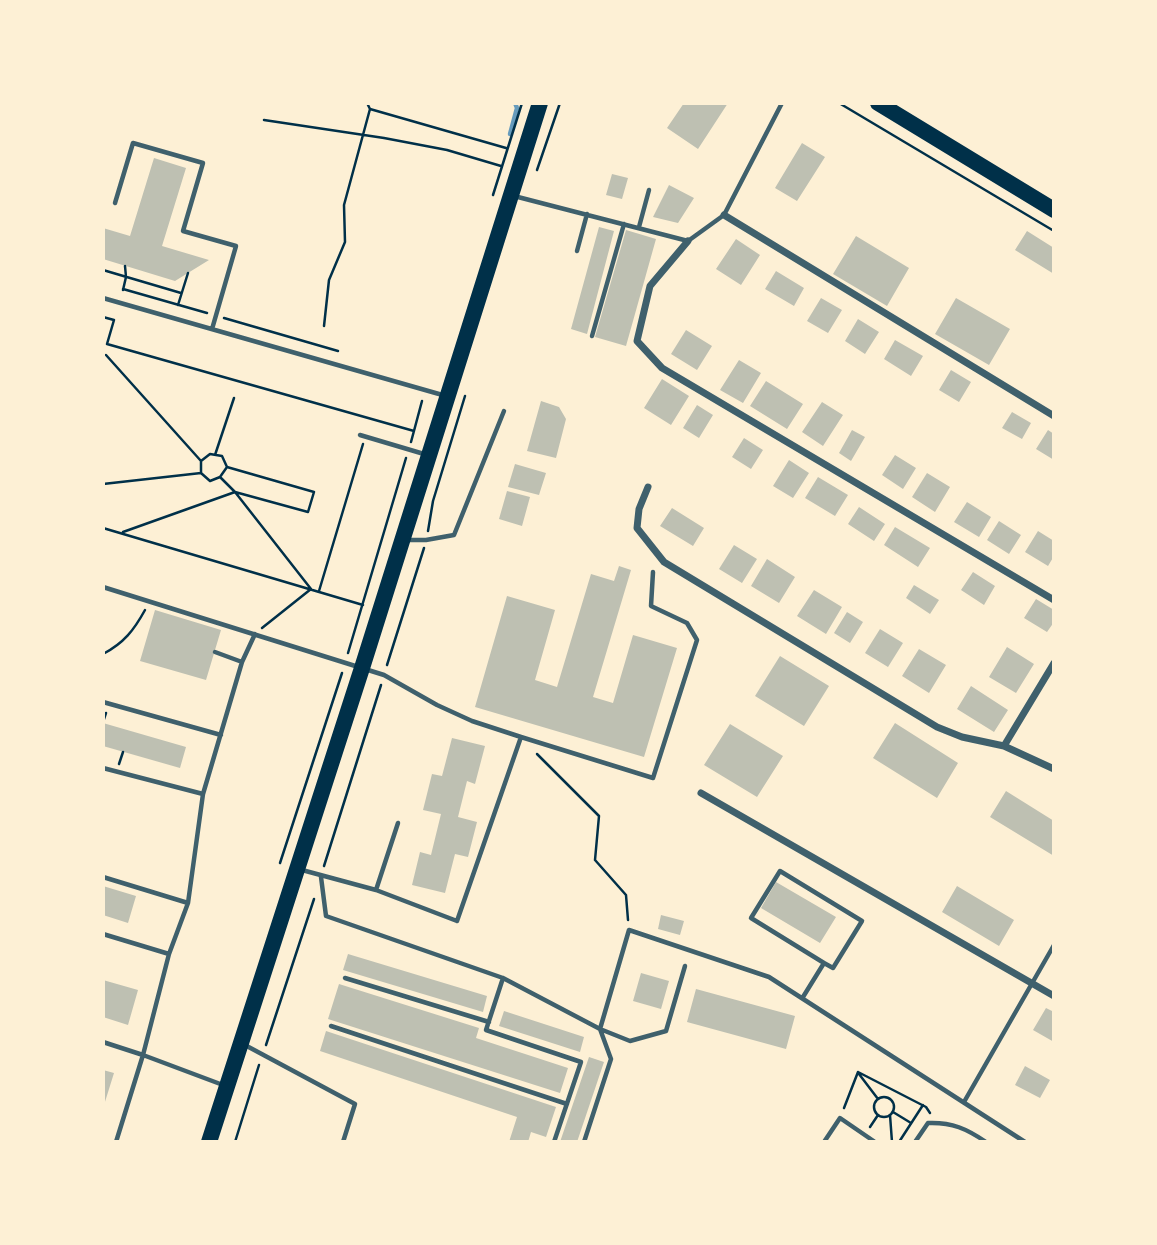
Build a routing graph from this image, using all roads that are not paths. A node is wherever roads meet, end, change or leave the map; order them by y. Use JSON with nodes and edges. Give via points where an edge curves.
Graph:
{"nodes":[{"id":1,"x":540,"y":103,"type":"edge"},
{"id":2,"x":782,"y":103,"type":"edge"},
{"id":3,"x":878,"y":103,"type":"edge"},
{"id":4,"x":649,"y":190,"type":"dead end"},
{"id":5,"x":510,"y":195,"type":"junction"},
{"id":6,"x":115,"y":203,"type":"dead end"},
{"id":7,"x":1054,"y":210,"type":"edge"},
{"id":8,"x":587,"y":214,"type":"junction"},
{"id":9,"x":724,"y":215,"type":"junction"},
{"id":10,"x":624,"y":224,"type":"junction"},
{"id":11,"x":639,"y":227,"type":"junction"},
{"id":12,"x":688,"y":240,"type":"junction"},
{"id":13,"x":577,"y":251,"type":"dead end"},
{"id":14,"x":103,"y":298,"type":"edge"},
{"id":15,"x":212,"y":329,"type":"junction"},
{"id":16,"x":592,"y":336,"type":"dead end"},
{"id":17,"x":447,"y":397,"type":"junction"},
{"id":18,"x":504,"y":411,"type":"dead end"},
{"id":19,"x":1054,"y":416,"type":"edge"},
{"id":20,"x":363,"y":436,"type":"road end"},
{"id":21,"x":429,"y":455,"type":"junction"},
{"id":22,"x":648,"y":487,"type":"dead end"},
{"id":23,"x":401,"y":540,"type":"junction"},
{"id":24,"x":653,"y":572,"type":"dead end"},
{"id":25,"x":103,"y":587,"type":"edge"},
{"id":26,"x":1054,"y":600,"type":"edge"},
{"id":27,"x":255,"y":634,"type":"junction"},
{"id":28,"x":215,"y":652,"type":"dead end"},
{"id":29,"x":242,"y":662,"type":"junction"},
{"id":30,"x":1054,"y":663,"type":"edge"},
{"id":31,"x":362,"y":668,"type":"junction"},
{"id":32,"x":103,"y":702,"type":"edge"},
{"id":33,"x":220,"y":735,"type":"junction"},
{"id":34,"x":521,"y":737,"type":"junction"},
{"id":35,"x":1004,"y":746,"type":"junction"},
{"id":36,"x":103,"y":768,"type":"edge"},
{"id":37,"x":1054,"y":769,"type":"edge"},
{"id":38,"x":701,"y":793,"type":"dead end"},
{"id":39,"x":203,"y":794,"type":"junction"},
{"id":40,"x":398,"y":823,"type":"dead end"},
{"id":41,"x":298,"y":869,"type":"junction"},
{"id":42,"x":103,"y":877,"type":"edge"},
{"id":43,"x":321,"y":877,"type":"junction"},
{"id":44,"x":376,"y":890,"type":"junction"},
{"id":45,"x":188,"y":903,"type":"junction"},
{"id":46,"x":103,"y":934,"type":"edge"},
{"id":47,"x":1054,"y":945,"type":"edge"},
{"id":48,"x":169,"y":954,"type":"junction"},
{"id":49,"x":824,"y":963,"type":"junction"},
{"id":50,"x":685,"y":966,"type":"dead end"},
{"id":51,"x":345,"y":978,"type":"dead end"},
{"id":52,"x":503,"y":978,"type":"junction"},
{"id":53,"x":1031,"y":983,"type":"junction"},
{"id":54,"x":1054,"y":996,"type":"edge"},
{"id":55,"x":803,"y":997,"type":"junction"},
{"id":56,"x":489,"y":1022,"type":"junction"},
{"id":57,"x":331,"y":1026,"type":"dead end"},
{"id":58,"x":600,"y":1028,"type":"junction"},
{"id":59,"x":103,"y":1042,"type":"edge"},
{"id":60,"x":241,"y":1044,"type":"junction"},
{"id":61,"x":143,"y":1055,"type":"junction"},
{"id":62,"x":227,"y":1086,"type":"junction"},
{"id":63,"x":964,"y":1102,"type":"junction"},
{"id":64,"x":567,"y":1104,"type":"junction"},
{"id":65,"x":116,"y":1142,"type":"edge"},
{"id":66,"x":209,"y":1142,"type":"edge"},
{"id":67,"x":343,"y":1142,"type":"edge"},
{"id":68,"x":554,"y":1142,"type":"edge"},
{"id":69,"x":584,"y":1142,"type":"edge"},
{"id":70,"x":824,"y":1142,"type":"edge"},
{"id":71,"x":875,"y":1142,"type":"edge"},
{"id":72,"x":915,"y":1142,"type":"edge"},
{"id":73,"x":986,"y":1142,"type":"edge"},
{"id":74,"x":1025,"y":1142,"type":"edge"}],
"edges":[{"from":1,"to":5,"type":"main road"},
{"from":2,"to":9,"type":"lane"},
{"from":3,"to":7,"type":"main road"},
{"from":4,"to":11,"type":"lane"},
{"from":5,"to":8,"type":"lane"},
{"from":5,"to":17,"type":"main road"},
{"from":6,"to":15,"type":"lane","via":[[133,143],[202,163],[183,231],[236,246]]},
{"from":8,"to":10,"type":"lane"},
{"from":8,"to":13,"type":"lane"},
{"from":9,"to":12,"type":"lane"},
{"from":9,"to":19,"type":"street"},
{"from":10,"to":11,"type":"lane"},
{"from":10,"to":16,"type":"lane"},
{"from":11,"to":12,"type":"lane"},
{"from":12,"to":26,"type":"street","via":[[650,286],[637,341],[662,368]]},
{"from":14,"to":15,"type":"lane"},
{"from":15,"to":17,"type":"lane"},
{"from":17,"to":21,"type":"main road"},
{"from":18,"to":23,"type":"lane","via":[[454,535]]},
{"from":20,"to":21,"type":"lane"},
{"from":21,"to":23,"type":"main road"},
{"from":22,"to":35,"type":"street","via":[[637,528],[664,562],[937,727]]},
{"from":23,"to":31,"type":"main road"},
{"from":24,"to":34,"type":"lane","via":[[651,606],[687,623],[697,640],[653,778]]},
{"from":25,"to":27,"type":"lane"},
{"from":27,"to":29,"type":"lane"},
{"from":27,"to":31,"type":"lane"},
{"from":28,"to":29,"type":"lane"},
{"from":29,"to":33,"type":"lane"},
{"from":30,"to":35,"type":"street"},
{"from":31,"to":34,"type":"lane","via":[[472,721]]},
{"from":31,"to":41,"type":"main road"},
{"from":32,"to":33,"type":"lane"},
{"from":33,"to":39,"type":"lane"},
{"from":34,"to":44,"type":"lane","via":[[457,921]]},
{"from":35,"to":37,"type":"street"},
{"from":36,"to":39,"type":"lane"},
{"from":38,"to":53,"type":"street"},
{"from":39,"to":45,"type":"lane"},
{"from":40,"to":44,"type":"lane"},
{"from":41,"to":43,"type":"lane"},
{"from":41,"to":60,"type":"main road"},
{"from":42,"to":45,"type":"lane"},
{"from":43,"to":44,"type":"lane"},
{"from":43,"to":52,"type":"lane","via":[[326,916]]},
{"from":45,"to":48,"type":"lane"},
{"from":46,"to":48,"type":"lane"},
{"from":47,"to":53,"type":"lane"},
{"from":48,"to":61,"type":"lane"},
{"from":49,"to":49,"type":"lane","via":[[833,968],[862,921],[780,871],[751,918]]},
{"from":49,"to":55,"type":"lane"},
{"from":50,"to":58,"type":"lane","via":[[666,1031],[630,1041]]},
{"from":51,"to":56,"type":"lane"},
{"from":52,"to":56,"type":"lane"},
{"from":52,"to":58,"type":"lane"},
{"from":53,"to":54,"type":"street"},
{"from":53,"to":63,"type":"lane"},
{"from":55,"to":58,"type":"lane","via":[[769,976],[629,930]]},
{"from":55,"to":63,"type":"lane"},
{"from":56,"to":64,"type":"lane","via":[[486,1030],[581,1062]]},
{"from":57,"to":64,"type":"lane"},
{"from":58,"to":69,"type":"lane","via":[[611,1059]]},
{"from":59,"to":61,"type":"lane"},
{"from":60,"to":62,"type":"main road"},
{"from":60,"to":67,"type":"lane","via":[[355,1104]]},
{"from":61,"to":62,"type":"lane"},
{"from":61,"to":65,"type":"lane"},
{"from":62,"to":66,"type":"main road"},
{"from":63,"to":74,"type":"lane"},
{"from":64,"to":68,"type":"lane"},
{"from":70,"to":71,"type":"lane","via":[[840,1118]]},
{"from":72,"to":73,"type":"lane","via":[[928,1122],[964,1128]]}]}
